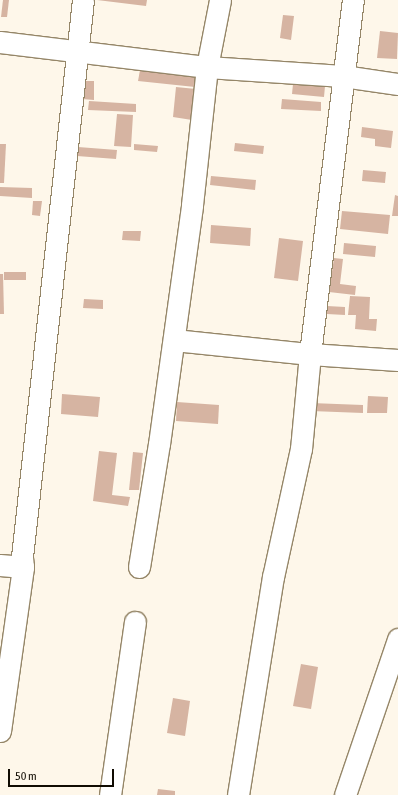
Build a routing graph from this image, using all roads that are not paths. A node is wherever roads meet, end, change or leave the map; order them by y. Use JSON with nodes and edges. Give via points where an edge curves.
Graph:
{"nodes":[{"id":1,"x":83,"y":0,"type":"edge"},
{"id":2,"x":220,"y":0,"type":"edge"},
{"id":3,"x":353,"y":0,"type":"edge"},
{"id":4,"x":0,"y":42,"type":"edge"},
{"id":5,"x":79,"y":51,"type":"junction"},
{"id":6,"x":207,"y":67,"type":"junction"},
{"id":7,"x":343,"y":76,"type":"junction"},
{"id":8,"x":398,"y":84,"type":"edge"},
{"id":9,"x":174,"y":340,"type":"junction"},
{"id":10,"x":310,"y":354,"type":"junction"},
{"id":11,"x":398,"y":360,"type":"edge"},
{"id":12,"x":0,"y":565,"type":"edge"},
{"id":13,"x":139,"y":566,"type":"dead end"},
{"id":14,"x":23,"y":567,"type":"junction"},
{"id":15,"x":135,"y":622,"type":"dead end"},
{"id":16,"x":398,"y":639,"type":"edge"},
{"id":17,"x":0,"y":731,"type":"edge"},
{"id":18,"x":110,"y":795,"type":"edge"},
{"id":19,"x":238,"y":795,"type":"edge"},
{"id":20,"x":345,"y":795,"type":"edge"}],
"edges":[{"from":1,"to":5,"type":"street"},
{"from":2,"to":6,"type":"street"},
{"from":3,"to":7,"type":"street"},
{"from":4,"to":5,"type":"street"},
{"from":5,"to":6,"type":"street"},
{"from":5,"to":14,"type":"street","via":[[22,557]]},
{"from":6,"to":7,"type":"street"},
{"from":6,"to":9,"type":"street"},
{"from":7,"to":8,"type":"street"},
{"from":7,"to":10,"type":"street"},
{"from":9,"to":10,"type":"street"},
{"from":9,"to":13,"type":"street"},
{"from":10,"to":11,"type":"street"},
{"from":10,"to":19,"type":"street","via":[[301,449],[273,577]]},
{"from":12,"to":14,"type":"street"},
{"from":14,"to":17,"type":"street"},
{"from":15,"to":18,"type":"street"},
{"from":16,"to":20,"type":"street"}]}
